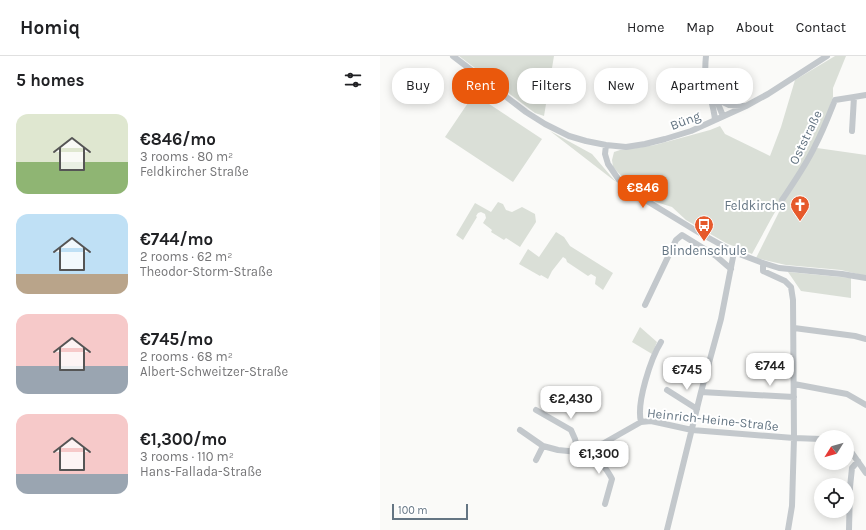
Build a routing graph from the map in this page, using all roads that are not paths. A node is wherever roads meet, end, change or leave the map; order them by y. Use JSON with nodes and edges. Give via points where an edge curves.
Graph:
{"nodes":[{"id":1,"x":452,"y":56,"type":"edge"},
{"id":2,"x":706,"y":56,"type":"edge"},
{"id":3,"x":827,"y":56,"type":"edge"},
{"id":4,"x":705,"y":68,"type":"edge"},
{"id":5,"x":866,"y":95,"type":"edge"},
{"id":6,"x":854,"y":98,"type":"junction"},
{"id":7,"x":712,"y":104,"type":"edge"},
{"id":8,"x":718,"y":104,"type":"edge"},
{"id":9,"x":729,"y":104,"type":"edge"},
{"id":10,"x":746,"y":106,"type":"junction"},
{"id":11,"x":723,"y":116,"type":"junction"},
{"id":12,"x":715,"y":120,"type":"junction"},
{"id":13,"x":852,"y":131,"type":"dead end"},
{"id":14,"x":606,"y":145,"type":"junction"},
{"id":15,"x":782,"y":200,"type":"dead end"},
{"id":16,"x":734,"y":252,"type":"junction"},
{"id":17,"x":763,"y":263,"type":"junction"},
{"id":18,"x":731,"y":269,"type":"junction"},
{"id":19,"x":866,"y":278,"type":"edge"},
{"id":20,"x":645,"y":305,"type":"dead end"},
{"id":21,"x":794,"y":328,"type":"junction"},
{"id":22,"x":866,"y":339,"type":"edge"},
{"id":23,"x":661,"y":342,"type":"dead end"},
{"id":24,"x":794,"y":384,"type":"junction"},
{"id":25,"x":667,"y":390,"type":"dead end"},
{"id":26,"x":701,"y":392,"type":"junction"},
{"id":27,"x":794,"y":397,"type":"junction"},
{"id":28,"x":866,"y":405,"type":"edge"},
{"id":29,"x":697,"y":409,"type":"junction"},
{"id":30,"x":536,"y":410,"type":"dead end"},
{"id":31,"x":641,"y":422,"type":"junction"},
{"id":32,"x":520,"y":430,"type":"dead end"},
{"id":33,"x":692,"y":430,"type":"junction"},
{"id":34,"x":794,"y":438,"type":"junction"},
{"id":35,"x":814,"y":439,"type":"edge"},
{"id":36,"x":543,"y":446,"type":"junction"},
{"id":37,"x":593,"y":447,"type":"junction"},
{"id":38,"x":578,"y":452,"type":"junction"},
{"id":39,"x":854,"y":456,"type":"edge"},
{"id":40,"x":536,"y":460,"type":"dead end"},
{"id":41,"x":858,"y":461,"type":"junction"},
{"id":42,"x":866,"y":473,"type":"edge"},
{"id":43,"x":605,"y":504,"type":"dead end"},
{"id":44,"x":667,"y":530,"type":"edge"},
{"id":45,"x":788,"y":530,"type":"edge"},
{"id":46,"x":849,"y":530,"type":"edge"}],
"edges":[{"from":1,"to":14,"type":"street","name":"Büng","via":[[545,124],[569,136]]},
{"from":2,"to":4,"type":"street"},
{"from":3,"to":10,"type":"street","name":"Büng"},
{"from":5,"to":6,"type":"street","name":"Oststraße"},
{"from":6,"to":13,"type":"street"},
{"from":6,"to":15,"type":"street","name":"Oststraße","via":[[834,100],[822,134]]},
{"from":7,"to":12,"type":"street"},
{"from":8,"to":11,"type":"street"},
{"from":9,"to":10,"type":"street"},
{"from":10,"to":11,"type":"street","name":"Büng"},
{"from":11,"to":12,"type":"street","name":"Büng"},
{"from":12,"to":14,"type":"street","name":"Büng","via":[[691,131],[645,144],[626,147]]},
{"from":14,"to":16,"type":"street","via":[[608,164],[619,180],[642,198]]},
{"from":16,"to":17,"type":"street"},
{"from":16,"to":18,"type":"street"},
{"from":17,"to":19,"type":"street","via":[[779,268]]},
{"from":17,"to":21,"type":"street","via":[[763,271],[785,281],[791,287]]},
{"from":18,"to":20,"type":"street","via":[[716,256],[682,235],[676,240]]},
{"from":18,"to":26,"type":"street","via":[[721,319]]},
{"from":21,"to":22,"type":"street"},
{"from":21,"to":24,"type":"street"},
{"from":23,"to":31,"type":"street","via":[[652,359],[643,392],[639,416]]},
{"from":24,"to":27,"type":"street"},
{"from":24,"to":28,"type":"street","via":[[847,394]]},
{"from":25,"to":29,"type":"street"},
{"from":26,"to":27,"type":"street"},
{"from":26,"to":29,"type":"street"},
{"from":27,"to":34,"type":"street"},
{"from":29,"to":33,"type":"street"},
{"from":30,"to":38,"type":"street","via":[[571,430]]},
{"from":31,"to":33,"type":"street","name":"Heinrich-Heine-Straße","via":[[651,421]]},
{"from":31,"to":37,"type":"street","name":"Heinrich-Heine-Straße","via":[[604,444]]},
{"from":32,"to":36,"type":"street","name":"Heinrich-Heine-Straße"},
{"from":33,"to":34,"type":"street","name":"Heinrich-Heine-Straße"},
{"from":33,"to":44,"type":"street"},
{"from":34,"to":35,"type":"street","name":"Heinrich-Heine-Straße"},
{"from":34,"to":45,"type":"street","via":[[792,506]]},
{"from":36,"to":38,"type":"street","name":"Heinrich-Heine-Straße"},
{"from":36,"to":40,"type":"street"},
{"from":37,"to":38,"type":"street","name":"Heinrich-Heine-Straße"},
{"from":37,"to":43,"type":"street","via":[[612,479]]},
{"from":39,"to":41,"type":"street"},
{"from":41,"to":42,"type":"street"},
{"from":41,"to":46,"type":"street","via":[[852,468]]}]}
